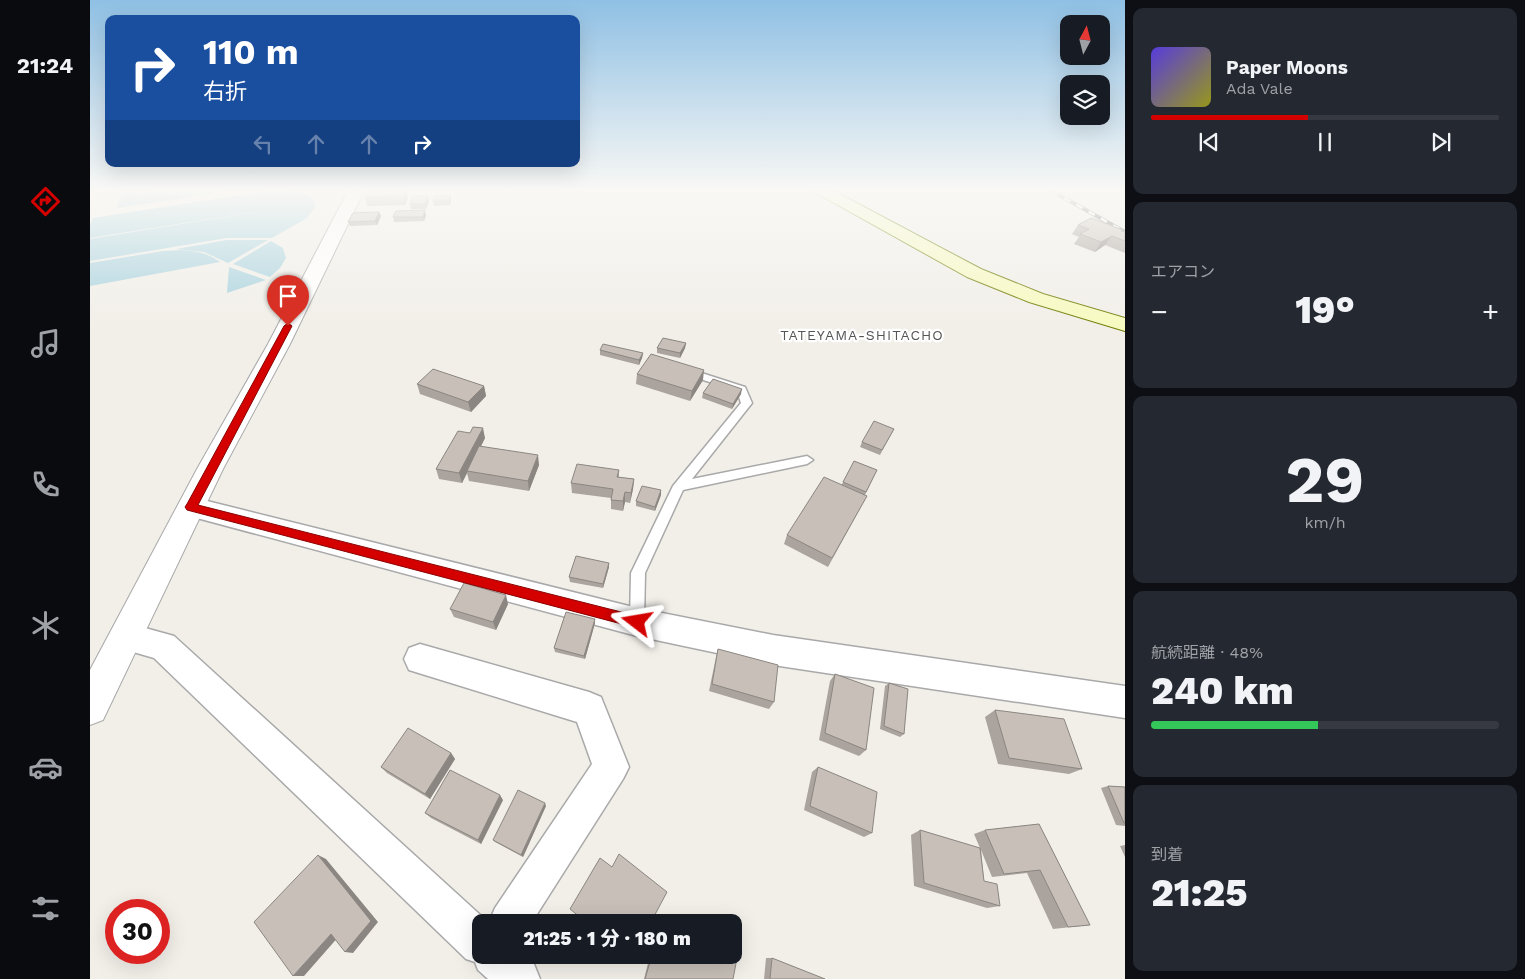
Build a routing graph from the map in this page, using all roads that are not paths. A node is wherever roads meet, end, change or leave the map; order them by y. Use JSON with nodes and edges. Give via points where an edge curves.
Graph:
{"nodes":[{"id":1,"x":333,"y":237,"type":"edge"},
{"id":2,"x":907,"y":237,"type":"edge"},
{"id":3,"x":1125,"y":325,"type":"edge"},
{"id":4,"x":678,"y":368,"type":"edge"},
{"id":5,"x":807,"y":460,"type":"dead end"},
{"id":6,"x":679,"y":486,"type":"junction"},
{"id":7,"x":191,"y":507,"type":"junction"},
{"id":8,"x":637,"y":622,"type":"junction"},
{"id":9,"x":127,"y":636,"type":"junction"},
{"id":10,"x":420,"y":659,"type":"dead end"},
{"id":11,"x":1125,"y":702,"type":"edge"},
{"id":12,"x":90,"y":707,"type":"edge"},
{"id":13,"x":514,"y":914,"type":"edge"},
{"id":14,"x":472,"y":936,"type":"edge"},
{"id":15,"x":503,"y":964,"type":"edge"},
{"id":16,"x":519,"y":979,"type":"edge"}],
"edges":[{"from":1,"to":7,"type":"street"},
{"from":2,"to":3,"type":"main road","via":[[974,273],[1036,298]]},
{"from":4,"to":6,"type":"lane","via":[[740,389],[747,403]]},
{"from":5,"to":6,"type":"lane"},
{"from":6,"to":8,"type":"lane","via":[[638,573]]},
{"from":7,"to":8,"type":"street"},
{"from":7,"to":9,"type":"street"},
{"from":8,"to":11,"type":"street","via":[[773,650]]},
{"from":9,"to":12,"type":"street"},
{"from":9,"to":14,"type":"street","via":[[163,646]]},
{"from":10,"to":13,"type":"street","via":[[589,709],[611,768]]},
{"from":15,"to":16,"type":"street"}]}
